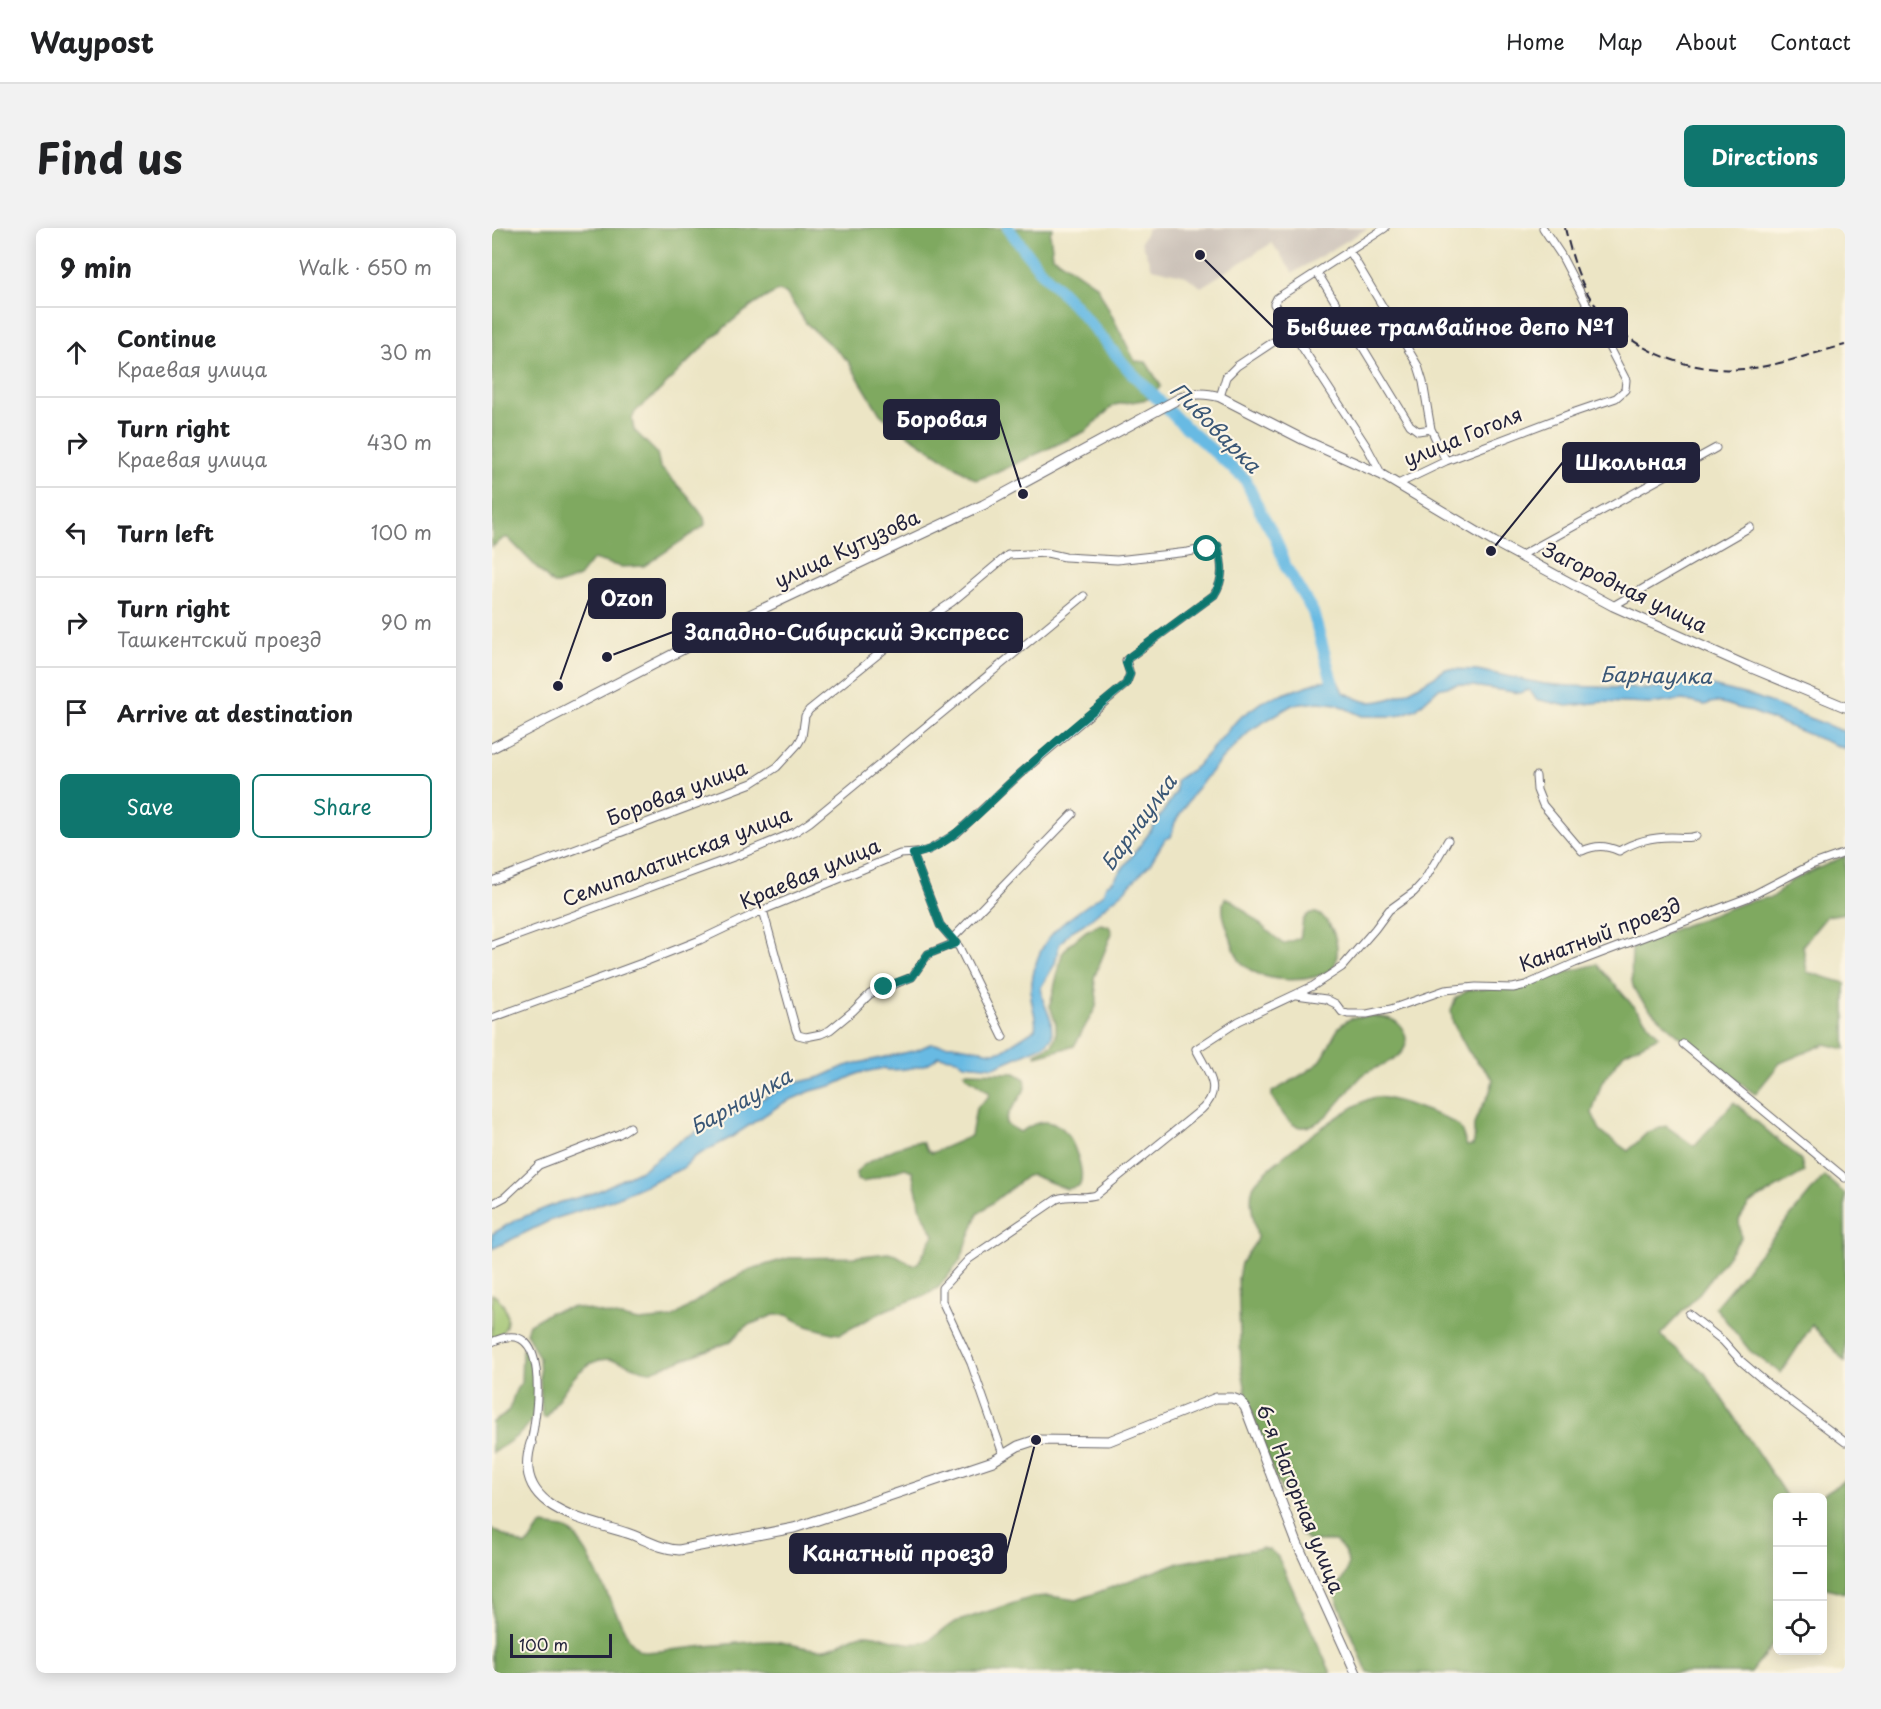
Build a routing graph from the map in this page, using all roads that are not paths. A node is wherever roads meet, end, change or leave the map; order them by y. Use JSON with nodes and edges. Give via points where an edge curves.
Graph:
{"nodes":[{"id":1,"x":1385,"y":228,"type":"edge"},
{"id":2,"x":1543,"y":228,"type":"edge"},
{"id":3,"x":1349,"y":250,"type":"junction"},
{"id":4,"x":1317,"y":272,"type":"junction"},
{"id":5,"x":1290,"y":331,"type":"junction"},
{"id":6,"x":1220,"y":397,"type":"junction"},
{"id":7,"x":1431,"y":429,"type":"junction"},
{"id":8,"x":1716,"y":448,"type":"dead end"},
{"id":9,"x":1446,"y":462,"type":"junction"},
{"id":10,"x":1382,"y":475,"type":"junction"},
{"id":11,"x":1398,"y":484,"type":"junction"},
{"id":12,"x":1750,"y":527,"type":"dead end"},
{"id":13,"x":1218,"y":546,"type":"joint"},
{"id":14,"x":1520,"y":556,"type":"junction"},
{"id":15,"x":1084,"y":596,"type":"dead end"},
{"id":16,"x":1613,"y":606,"type":"junction"},
{"id":17,"x":1845,"y":707,"type":"edge"},
{"id":18,"x":492,"y":748,"type":"edge"},
{"id":19,"x":1536,"y":776,"type":"dead end"},
{"id":20,"x":1073,"y":814,"type":"dead end"},
{"id":21,"x":1696,"y":836,"type":"dead end"},
{"id":22,"x":1448,"y":840,"type":"dead end"},
{"id":23,"x":1845,"y":853,"type":"edge"},
{"id":24,"x":913,"y":854,"type":"junction"},
{"id":25,"x":492,"y":881,"type":"edge"},
{"id":26,"x":763,"y":910,"type":"junction"},
{"id":27,"x":954,"y":941,"type":"junction"},
{"id":28,"x":492,"y":945,"type":"edge"},
{"id":29,"x":1293,"y":995,"type":"junction"},
{"id":30,"x":492,"y":1018,"type":"edge"},
{"id":31,"x":1004,"y":1038,"type":"dead end"},
{"id":32,"x":1683,"y":1044,"type":"dead end"},
{"id":33,"x":630,"y":1127,"type":"dead end"},
{"id":34,"x":1845,"y":1178,"type":"edge"},
{"id":35,"x":492,"y":1204,"type":"edge"},
{"id":36,"x":1689,"y":1314,"type":"dead end"},
{"id":37,"x":492,"y":1342,"type":"edge"},
{"id":38,"x":1845,"y":1442,"type":"edge"},
{"id":39,"x":531,"y":1443,"type":"joint"},
{"id":40,"x":1003,"y":1454,"type":"junction"},
{"id":41,"x":1356,"y":1673,"type":"edge"}],
"edges":[{"from":1,"to":3,"type":"street"},
{"from":2,"to":9,"type":"street","name":"улица Гоголя","via":[[1562,255],[1626,381],[1625,390],[1616,398]]},
{"from":3,"to":4,"type":"street"},
{"from":3,"to":7,"type":"street","via":[[1419,366]]},
{"from":4,"to":5,"type":"street","via":[[1277,298],[1274,304]]},
{"from":4,"to":7,"type":"street","via":[[1410,425],[1419,431]]},
{"from":5,"to":6,"type":"street","via":[[1237,366],[1226,377]]},
{"from":5,"to":10,"type":"street"},
{"from":6,"to":10,"type":"main road","name":"улица Гоголя"},
{"from":6,"to":18,"type":"main road","name":"улица Кутузова","via":[[1193,393],[1180,398],[983,505],[743,618]]},
{"from":7,"to":9,"type":"street"},
{"from":8,"to":14,"type":"street"},
{"from":9,"to":11,"type":"street","name":"улица Гоголя"},
{"from":10,"to":11,"type":"main road","name":"улица Гоголя"},
{"from":11,"to":14,"type":"main road","name":"Загородная улица"},
{"from":12,"to":16,"type":"street"},
{"from":13,"to":24,"type":"street","name":"Краевая улица","via":[[1223,569],[1214,595],[1128,658],[1130,674],[1126,684],[957,833]]},
{"from":13,"to":25,"type":"street","name":"Боровая улица","via":[[1117,560],[1047,553],[1008,555],[809,710],[800,740],[765,775],[715,798]]},
{"from":14,"to":16,"type":"main road","name":"Загородная улица"},
{"from":15,"to":28,"type":"street","name":"Семипалатинская улица","via":[[795,832]]},
{"from":16,"to":17,"type":"main road","name":"Загородная улица"},
{"from":19,"to":21,"type":"street","via":[[1543,805],[1582,851],[1594,846],[1619,851],[1635,842]]},
{"from":20,"to":27,"type":"street"},
{"from":22,"to":29,"type":"street","via":[[1424,882],[1389,910],[1342,967]]},
{"from":23,"to":29,"type":"street","name":"Канатный проезд","via":[[1747,898],[1526,985],[1444,990],[1366,1014],[1342,1012],[1326,999]]},
{"from":24,"to":26,"type":"street","name":"Краевая улица","via":[[900,855]]},
{"from":24,"to":27,"type":"street","via":[[940,925]]},
{"from":26,"to":27,"type":"street","via":[[797,1033],[806,1037],[830,1030],[870,994],[912,977],[928,954]]},
{"from":26,"to":30,"type":"street","name":"Краевая улица","via":[[700,940]]},
{"from":27,"to":31,"type":"street"},
{"from":29,"to":40,"type":"street","via":[[1239,1021],[1196,1049],[1214,1091],[1202,1109],[1096,1195],[1057,1199],[969,1259],[942,1288],[942,1302],[971,1363]]},
{"from":32,"to":34,"type":"street"},
{"from":33,"to":35,"type":"street","via":[[539,1165]]},
{"from":36,"to":38,"type":"street","via":[[1754,1373]]},
{"from":37,"to":39,"type":"street","via":[[509,1336],[518,1338],[532,1353],[539,1392]]},
{"from":39,"to":40,"type":"main road","via":[[529,1478],[552,1507],[660,1547],[679,1550],[794,1528],[927,1485]]},
{"from":40,"to":41,"type":"main road","name":"6-я Нагорная улица","via":[[1036,1440],[1109,1441],[1216,1398],[1240,1401],[1297,1543]]}]}
